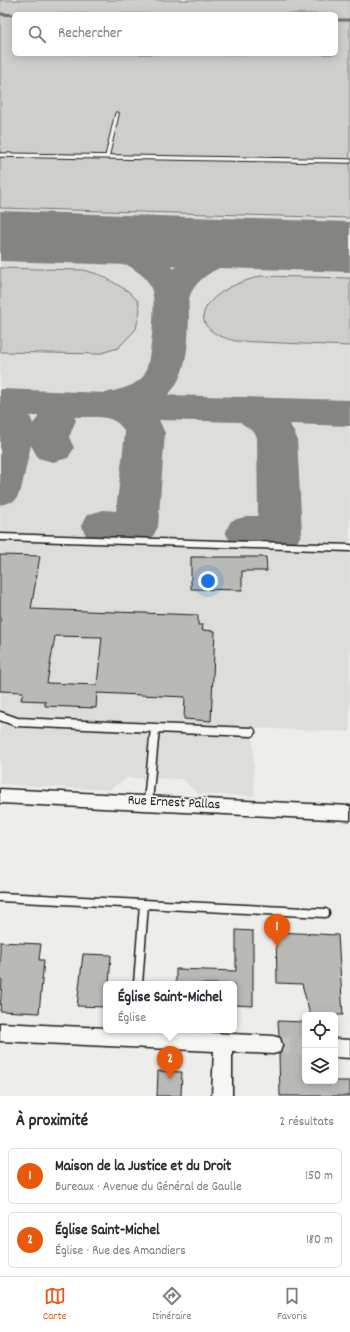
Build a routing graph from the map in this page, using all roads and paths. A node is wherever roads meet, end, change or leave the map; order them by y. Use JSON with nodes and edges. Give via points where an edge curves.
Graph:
{"nodes":[{"id":1,"x":117,"y":114,"type":"dead end"},
{"id":2,"x":0,"y":155,"type":"edge"},
{"id":3,"x":107,"y":157,"type":"junction"},
{"id":4,"x":350,"y":161,"type":"edge"},
{"id":5,"x":0,"y":537,"type":"edge"},
{"id":6,"x":350,"y":548,"type":"edge"},
{"id":7,"x":0,"y":716,"type":"edge"},
{"id":8,"x":155,"y":728,"type":"junction"},
{"id":9,"x":250,"y":732,"type":"dead end"},
{"id":10,"x":0,"y":796,"type":"edge"},
{"id":11,"x":148,"y":802,"type":"junction"},
{"id":12,"x":349,"y":812,"type":"edge"},
{"id":13,"x":0,"y":897,"type":"edge"},
{"id":14,"x":144,"y":904,"type":"junction"},
{"id":15,"x":325,"y":913,"type":"dead end"},
{"id":16,"x":138,"y":981,"type":"edge"},
{"id":17,"x":0,"y":1032,"type":"edge"},
{"id":18,"x":134,"y":1034,"type":"edge"},
{"id":19,"x":223,"y":1043,"type":"junction"},
{"id":20,"x":272,"y":1045,"type":"tunnel mouth"},
{"id":21,"x":338,"y":1048,"type":"edge"},
{"id":22,"x":350,"y":1049,"type":"edge"},
{"id":23,"x":222,"y":1096,"type":"edge"}],
"edges":[{"from":1,"to":3,"type":"lane"},
{"from":2,"to":3,"type":"lane"},
{"from":3,"to":4,"type":"lane"},
{"from":5,"to":6,"type":"lane"},
{"from":7,"to":8,"type":"lane","via":[[17,722]]},
{"from":8,"to":9,"type":"lane"},
{"from":8,"to":11,"type":"lane"},
{"from":10,"to":11,"type":"street","name":"Rue Ernest Pallas"},
{"from":11,"to":12,"type":"street","name":"Rue Ernest Pallas"},
{"from":13,"to":14,"type":"lane"},
{"from":14,"to":15,"type":"lane"},
{"from":14,"to":16,"type":"lane"},
{"from":17,"to":18,"type":"street"},
{"from":18,"to":19,"type":"street"},
{"from":19,"to":20,"type":"street"},
{"from":19,"to":23,"type":"street"},
{"from":21,"to":22,"type":"street"}]}
